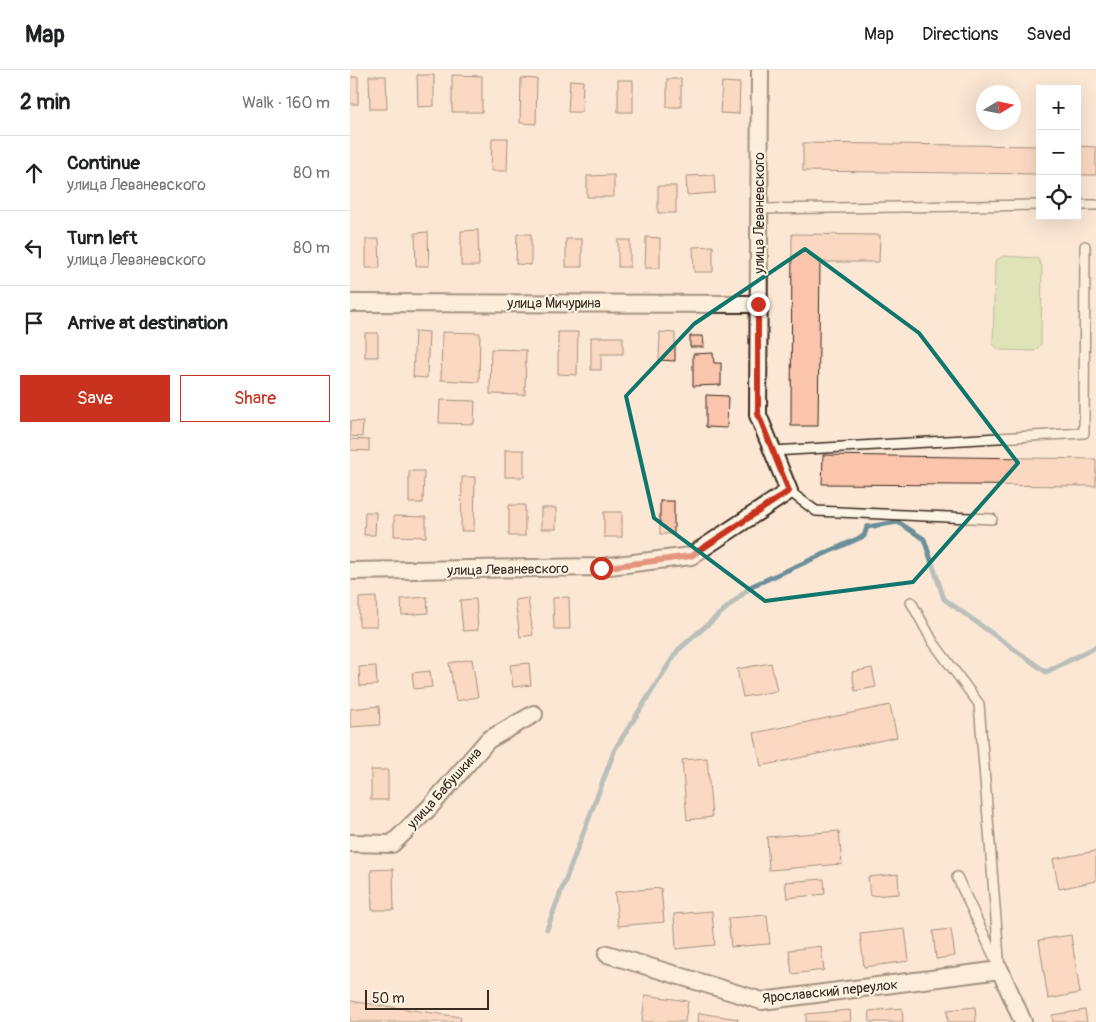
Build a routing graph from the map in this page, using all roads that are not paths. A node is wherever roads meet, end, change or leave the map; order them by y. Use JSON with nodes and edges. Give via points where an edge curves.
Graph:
{"nodes":[{"id":1,"x":760,"y":70,"type":"edge"},
{"id":2,"x":1036,"y":205,"type":"edge"},
{"id":3,"x":1081,"y":205,"type":"edge"},
{"id":4,"x":1096,"y":205,"type":"edge"},
{"id":5,"x":759,"y":209,"type":"junction"},
{"id":6,"x":1085,"y":246,"type":"dead end"},
{"id":7,"x":350,"y":303,"type":"edge"},
{"id":8,"x":758,"y":304,"type":"junction"},
{"id":9,"x":773,"y":451,"type":"junction"},
{"id":10,"x":789,"y":491,"type":"junction"},
{"id":11,"x":992,"y":519,"type":"dead end"},
{"id":12,"x":350,"y":571,"type":"edge"},
{"id":13,"x":911,"y":602,"type":"dead end"},
{"id":14,"x":534,"y":714,"type":"dead end"},
{"id":15,"x":350,"y":843,"type":"edge"},
{"id":16,"x":957,"y":877,"type":"dead end"},
{"id":17,"x":607,"y":954,"type":"dead end"},
{"id":18,"x":1000,"y":970,"type":"junction"},
{"id":19,"x":1023,"y":1022,"type":"edge"}],
"edges":[{"from":1,"to":5,"type":"street","name":"улица Леваневского"},
{"from":2,"to":5,"type":"lane"},
{"from":3,"to":4,"type":"lane"},
{"from":5,"to":8,"type":"street","name":"улица Леваневского"},
{"from":6,"to":9,"type":"lane","via":[[1084,434]]},
{"from":7,"to":8,"type":"street","name":"улица Мичурина"},
{"from":8,"to":9,"type":"street","name":"улица Леваневского","via":[[758,414]]},
{"from":9,"to":10,"type":"street","name":"улица Леваневского"},
{"from":10,"to":11,"type":"lane","via":[[816,511]]},
{"from":10,"to":12,"type":"street","name":"улица Леваневского","via":[[691,556],[601,568]]},
{"from":13,"to":18,"type":"lane","via":[[933,642],[979,704]]},
{"from":14,"to":15,"type":"street","name":"улица Бабушкина","via":[[488,740],[429,808],[392,844]]},
{"from":16,"to":18,"type":"lane"},
{"from":17,"to":18,"type":"street","name":"Ярославский переулок","via":[[762,1001]]},
{"from":18,"to":19,"type":"street"}]}
